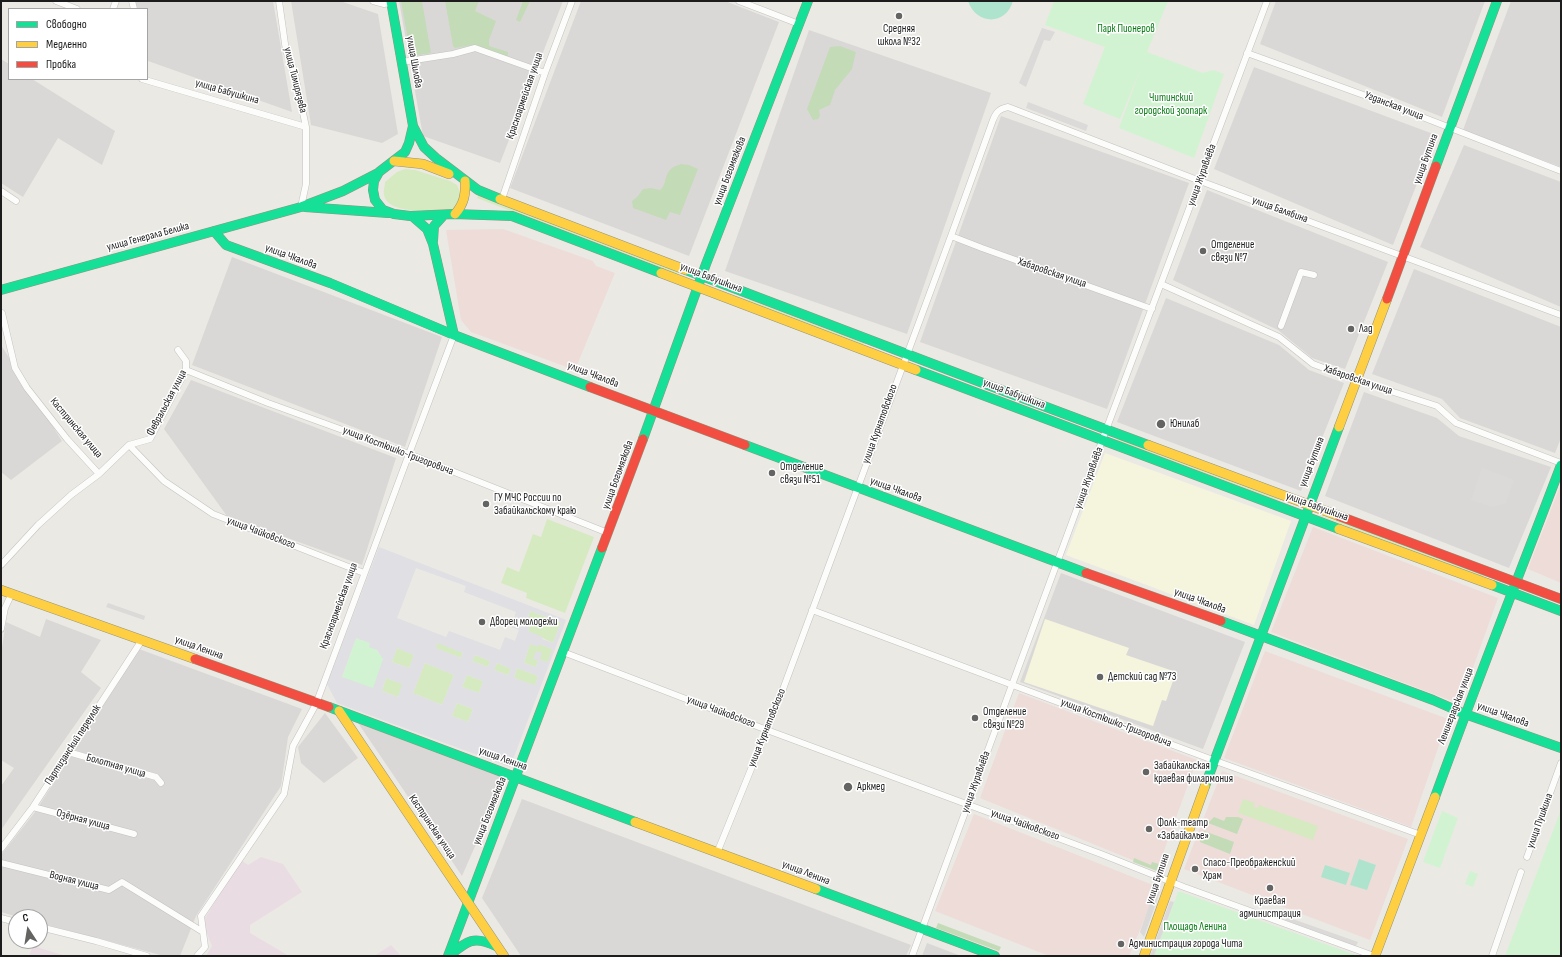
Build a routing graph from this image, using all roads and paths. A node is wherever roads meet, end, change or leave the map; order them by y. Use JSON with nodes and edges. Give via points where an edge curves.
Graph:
{"nodes":[{"id":1,"x":56,"y":1,"type":"edge"},
{"id":2,"x":279,"y":1,"type":"edge"},
{"id":3,"x":373,"y":1,"type":"edge"},
{"id":4,"x":572,"y":1,"type":"edge"},
{"id":5,"x":739,"y":1,"type":"edge"},
{"id":6,"x":808,"y":1,"type":"edge"},
{"id":7,"x":1267,"y":1,"type":"edge"},
{"id":8,"x":1497,"y":1,"type":"edge"},
{"id":9,"x":391,"y":2,"type":"edge"},
{"id":10,"x":74,"y":8,"type":"edge"},
{"id":11,"x":799,"y":24,"type":"junction"},
{"id":12,"x":1247,"y":53,"type":"junction"},
{"id":13,"x":402,"y":62,"type":"junction"},
{"id":14,"x":545,"y":73,"type":"junction"},
{"id":15,"x":145,"y":80,"type":"edge"},
{"id":16,"x":1000,"y":109,"type":"joint"},
{"id":17,"x":413,"y":126,"type":"junction"},
{"id":18,"x":306,"y":128,"type":"junction"},
{"id":19,"x":1451,"y":128,"type":"junction"},
{"id":20,"x":394,"y":161,"type":"junction"},
{"id":21,"x":1561,"y":171,"type":"edge"},
{"id":22,"x":378,"y":173,"type":"junction"},
{"id":23,"x":465,"y":181,"type":"junction"},
{"id":24,"x":1200,"y":181,"type":"junction"},
{"id":25,"x":1,"y":191,"type":"edge"},
{"id":26,"x":502,"y":199,"type":"junction"},
{"id":27,"x":16,"y":201,"type":"dead end"},
{"id":28,"x":301,"y":207,"type":"junction"},
{"id":29,"x":388,"y":213,"type":"junction"},
{"id":30,"x":455,"y":214,"type":"junction"},
{"id":31,"x":412,"y":216,"type":"junction"},
{"id":32,"x":443,"y":216,"type":"junction"},
{"id":33,"x":214,"y":231,"type":"junction"},
{"id":34,"x":951,"y":236,"type":"junction"},
{"id":35,"x":433,"y":244,"type":"junction"},
{"id":36,"x":1403,"y":256,"type":"junction"},
{"id":37,"x":1314,"y":275,"type":"dead end"},
{"id":38,"x":702,"y":276,"type":"junction"},
{"id":39,"x":1161,"y":284,"type":"junction"},
{"id":40,"x":698,"y":286,"type":"junction"},
{"id":41,"x":1,"y":290,"type":"edge"},
{"id":42,"x":1152,"y":308,"type":"junction"},
{"id":43,"x":2,"y":313,"type":"edge"},
{"id":44,"x":1561,"y":315,"type":"edge"},
{"id":45,"x":1281,"y":326,"type":"dead end"},
{"id":46,"x":454,"y":335,"type":"junction"},
{"id":47,"x":178,"y":350,"type":"dead end"},
{"id":48,"x":907,"y":354,"type":"junction"},
{"id":49,"x":902,"y":364,"type":"junction"},
{"id":50,"x":186,"y":370,"type":"junction"},
{"id":51,"x":1356,"y":380,"type":"junction"},
{"id":52,"x":654,"y":411,"type":"junction"},
{"id":53,"x":1106,"y":430,"type":"junction"},
{"id":54,"x":1103,"y":441,"type":"junction"},
{"id":55,"x":128,"y":445,"type":"junction"},
{"id":56,"x":408,"y":454,"type":"junction"},
{"id":57,"x":1561,"y":464,"type":"edge"},
{"id":58,"x":99,"y":474,"type":"junction"},
{"id":59,"x":858,"y":488,"type":"junction"},
{"id":60,"x":1309,"y":504,"type":"junction"},
{"id":61,"x":1304,"y":515,"type":"junction"},
{"id":62,"x":608,"y":534,"type":"junction"},
{"id":63,"x":1058,"y":563,"type":"junction"},
{"id":64,"x":1,"y":565,"type":"edge"},
{"id":65,"x":364,"y":573,"type":"junction"},
{"id":66,"x":1517,"y":582,"type":"junction"},
{"id":67,"x":1,"y":590,"type":"edge"},
{"id":68,"x":12,"y":593,"type":"junction"},
{"id":69,"x":1513,"y":593,"type":"junction"},
{"id":70,"x":1561,"y":599,"type":"edge"},
{"id":71,"x":812,"y":610,"type":"junction"},
{"id":72,"x":1561,"y":611,"type":"edge"},
{"id":73,"x":1,"y":629,"type":"edge"},
{"id":74,"x":1259,"y":635,"type":"junction"},
{"id":75,"x":142,"y":640,"type":"junction"},
{"id":76,"x":564,"y":652,"type":"junction"},
{"id":77,"x":1013,"y":684,"type":"junction"},
{"id":78,"x":316,"y":704,"type":"junction"},
{"id":79,"x":339,"y":711,"type":"junction"},
{"id":80,"x":1465,"y":714,"type":"junction"},
{"id":81,"x":767,"y":730,"type":"junction"},
{"id":82,"x":1561,"y":748,"type":"edge"},
{"id":83,"x":68,"y":752,"type":"junction"},
{"id":84,"x":1213,"y":760,"type":"junction"},
{"id":85,"x":1561,"y":763,"type":"edge"},
{"id":86,"x":517,"y":777,"type":"junction"},
{"id":87,"x":161,"y":783,"type":"dead end"},
{"id":88,"x":968,"y":804,"type":"junction"},
{"id":89,"x":33,"y":807,"type":"junction"},
{"id":90,"x":134,"y":834,"type":"dead end"},
{"id":91,"x":1421,"y":836,"type":"junction"},
{"id":92,"x":1,"y":849,"type":"edge"},
{"id":93,"x":717,"y":853,"type":"junction"},
{"id":94,"x":1527,"y":857,"type":"dead end"},
{"id":95,"x":1,"y":863,"type":"edge"},
{"id":96,"x":1521,"y":872,"type":"dead end"},
{"id":97,"x":1170,"y":880,"type":"junction"},
{"id":98,"x":467,"y":902,"type":"junction"},
{"id":99,"x":48,"y":929,"type":"edge"},
{"id":100,"x":922,"y":929,"type":"junction"},
{"id":101,"x":203,"y":932,"type":"junction"},
{"id":102,"x":498,"y":947,"type":"junction"},
{"id":103,"x":147,"y":956,"type":"edge"},
{"id":104,"x":197,"y":956,"type":"edge"},
{"id":105,"x":448,"y":956,"type":"edge"},
{"id":106,"x":504,"y":956,"type":"edge"},
{"id":107,"x":912,"y":956,"type":"edge"},
{"id":108,"x":995,"y":956,"type":"edge"},
{"id":109,"x":1144,"y":956,"type":"edge"},
{"id":110,"x":1374,"y":956,"type":"edge"},
{"id":111,"x":1492,"y":956,"type":"edge"}],
"edges":[{"from":1,"to":10,"type":"street"},
{"from":2,"to":18,"type":"street","name":"улица Тимирязева","via":[[286,51],[294,70]]},
{"from":3,"to":9,"type":"street","via":[[384,4]]},
{"from":4,"to":14,"type":"street","name":"Красноармейская улица"},
{"from":5,"to":11,"type":"street"},
{"from":6,"to":11,"type":"main road","name":"улица Богомягкова"},
{"from":7,"to":12,"type":"street","name":"улица Журавлёва"},
{"from":8,"to":19,"type":"main road","name":"улица Бутина"},
{"from":9,"to":13,"type":"main road","name":"улица Шилова"},
{"from":11,"to":38,"type":"main road","name":"улица Богомягкова"},
{"from":12,"to":19,"type":"street","name":"Угданская улица"},
{"from":12,"to":24,"type":"street","name":"улица Журавлёва"},
{"from":13,"to":14,"type":"street","via":[[474,48]]},
{"from":13,"to":17,"type":"main road","name":"улица Шилова"},
{"from":14,"to":26,"type":"street","name":"Красноармейская улица"},
{"from":15,"to":18,"type":"street","name":"улица Бабушкина"},
{"from":16,"to":24,"type":"street","name":"улица Балябина","via":[[1008,107]]},
{"from":16,"to":34,"type":"street","name":"улица Курнатовского","via":[[993,120]]},
{"from":17,"to":20,"type":"main road","via":[[405,152]]},
{"from":17,"to":23,"type":"main road","via":[[424,147]]},
{"from":18,"to":28,"type":"street","name":"улица Тимирязева","via":[[306,184]]},
{"from":19,"to":21,"type":"street","name":"Угданская улица"},
{"from":19,"to":36,"type":"main road","name":"улица Бутина"},
{"from":20,"to":22,"type":"main road"},
{"from":20,"to":23,"type":"main road","via":[[419,162]]},
{"from":22,"to":28,"type":"main road","via":[[343,191]]},
{"from":22,"to":29,"type":"main road","via":[[374,181],[374,196],[380,208]]},
{"from":23,"to":26,"type":"main road","name":"улица Бабушкина","via":[[478,190]]},
{"from":23,"to":30,"type":"main road","via":[[465,200]]},
{"from":24,"to":36,"type":"street","name":"улица Балябина"},
{"from":24,"to":39,"type":"street","name":"улица Журавлёва"},
{"from":25,"to":27,"type":"street"},
{"from":26,"to":38,"type":"main road","name":"улица Бабушкина"},
{"from":28,"to":29,"type":"main road","name":"улица Бабушкина"},
{"from":28,"to":33,"type":"main road","name":"улица Генерала Белика"},
{"from":29,"to":31,"type":"main road","name":"улица Бабушкина"},
{"from":30,"to":32,"type":"main road","name":"улица Бабушкина"},
{"from":30,"to":40,"type":"main road","name":"улица Бабушкина","via":[[512,216]]},
{"from":31,"to":32,"type":"main road","name":"улица Бабушкина"},
{"from":31,"to":35,"type":"main road","via":[[427,229]]},
{"from":32,"to":35,"type":"main road","via":[[434,226]]},
{"from":33,"to":41,"type":"main road","name":"улица Генерала Белика"},
{"from":33,"to":46,"type":"main road","name":"улица Чкалова","via":[[226,246],[330,284]]},
{"from":34,"to":42,"type":"street","name":"Хабаровская улица"},
{"from":34,"to":48,"type":"street","name":"улица Курнатовского"},
{"from":35,"to":46,"type":"main road"},
{"from":36,"to":44,"type":"street","name":"улица Балябина"},
{"from":36,"to":51,"type":"main road","name":"улица Бутина"},
{"from":37,"to":45,"type":"street","via":[[1301,272]]},
{"from":38,"to":40,"type":"main road","name":"улица Богомягкова"},
{"from":38,"to":48,"type":"main road","name":"улица Бабушкина"},
{"from":39,"to":42,"type":"street","name":"улица Журавлёва"},
{"from":39,"to":51,"type":"street","name":"Хабаровская улица","via":[[1279,337],[1313,364]]},
{"from":40,"to":49,"type":"main road","name":"улица Бабушкина"},
{"from":40,"to":52,"type":"main road","name":"улица Богомягкова"},
{"from":42,"to":53,"type":"street","name":"улица Журавлёва"},
{"from":43,"to":58,"type":"street","name":"Кастринская улица","via":[[15,368],[27,388],[67,439]]},
{"from":46,"to":52,"type":"main road","name":"улица Чкалова"},
{"from":46,"to":56,"type":"street","name":"Красноармейская улица"},
{"from":47,"to":50,"type":"street","name":"Февральская улица","via":[[186,361]]},
{"from":48,"to":49,"type":"street","name":"улица Курнатовского"},
{"from":48,"to":53,"type":"main road","name":"улица Бабушкина"},
{"from":49,"to":54,"type":"main road","name":"улица Бабушкина"},
{"from":49,"to":59,"type":"street","name":"улица Курнатовского"},
{"from":50,"to":55,"type":"street","name":"Февральская улица","via":[[150,439]]},
{"from":50,"to":56,"type":"street","name":"улица Костюшко-Григоровича"},
{"from":51,"to":57,"type":"street","name":"Хабаровская улица","via":[[1436,406],[1456,423]]},
{"from":51,"to":60,"type":"main road","name":"улица Бутина"},
{"from":52,"to":59,"type":"main road","name":"улица Чкалова"},
{"from":52,"to":62,"type":"main road","name":"улица Богомягкова"},
{"from":53,"to":54,"type":"street","name":"улица Журавлёва"},
{"from":53,"to":60,"type":"main road","name":"улица Бабушкина"},
{"from":54,"to":61,"type":"main road","name":"улица Бабушкина"},
{"from":54,"to":63,"type":"street","name":"улица Журавлёва"},
{"from":55,"to":58,"type":"street","name":"Кастринская улица"},
{"from":55,"to":65,"type":"street","name":"улица Чайковского","via":[[164,481],[212,514]]},
{"from":56,"to":62,"type":"street","name":"улица Костюшко-Григоровича"},
{"from":56,"to":65,"type":"street","name":"Красноармейская улица"},
{"from":57,"to":66,"type":"main road","name":"Ленинградская улица"},
{"from":58,"to":64,"type":"street","via":[[38,525]]},
{"from":59,"to":63,"type":"main road","name":"улица Чкалова"},
{"from":59,"to":71,"type":"street","name":"улица Курнатовского"},
{"from":60,"to":61,"type":"main road","name":"улица Бутина"},
{"from":60,"to":66,"type":"main road","name":"улица Бабушкина"},
{"from":61,"to":69,"type":"main road","name":"улица Бабушкина"},
{"from":61,"to":74,"type":"main road","name":"улица Бутина"},
{"from":62,"to":76,"type":"main road","name":"улица Богомягкова"},
{"from":63,"to":74,"type":"main road","name":"улица Чкалова"},
{"from":63,"to":77,"type":"street","name":"улица Журавлёва"},
{"from":65,"to":78,"type":"street","name":"Красноармейская улица"},
{"from":66,"to":69,"type":"main road","name":"Ленинградская улица"},
{"from":66,"to":70,"type":"main road","name":"улица Бабушкина"},
{"from":67,"to":68,"type":"main road","name":"улица Ленина"},
{"from":68,"to":73,"type":"street"},
{"from":68,"to":75,"type":"main road","name":"улица Ленина"},
{"from":69,"to":72,"type":"main road","name":"улица Бабушкина"},
{"from":69,"to":80,"type":"main road","name":"Ленинградская улица"},
{"from":71,"to":77,"type":"street","name":"улица Костюшко-Григоровича"},
{"from":71,"to":81,"type":"street","name":"улица Курнатовского"},
{"from":74,"to":80,"type":"main road","name":"улица Чкалова"},
{"from":74,"to":84,"type":"main road","name":"улица Бутина"},
{"from":75,"to":78,"type":"main road","name":"улица Ленина"},
{"from":75,"to":83,"type":"street","name":"Партизанский переулок"},
{"from":76,"to":81,"type":"street","name":"улица Чайковского"},
{"from":76,"to":86,"type":"main road","name":"улица Богомягкова"},
{"from":77,"to":84,"type":"street","name":"улица Костюшко-Григоровича"},
{"from":77,"to":88,"type":"street","name":"улица Журавлёва"},
{"from":78,"to":79,"type":"main road","name":"улица Ленина"},
{"from":78,"to":101,"type":"street","name":"Красноармейская улица","via":[[294,746],[284,794],[201,916]]},
{"from":79,"to":86,"type":"main road","name":"улица Ленина"},
{"from":79,"to":98,"type":"main road","name":"Кастринская улица"},
{"from":80,"to":82,"type":"main road","name":"улица Чкалова"},
{"from":80,"to":91,"type":"main road","name":"Ленинградская улица"},
{"from":81,"to":88,"type":"street","name":"улица Чайковского"},
{"from":81,"to":93,"type":"street","name":"улица Курнатовского"},
{"from":83,"to":87,"type":"street","name":"Болотная улица","via":[[156,778]]},
{"from":83,"to":89,"type":"street","name":"Партизанский переулок"},
{"from":84,"to":91,"type":"street","name":"улица Костюшко-Григоровича"},
{"from":84,"to":97,"type":"main road","name":"улица Бутина"},
{"from":85,"to":94,"type":"street","name":"улица Пушкина"},
{"from":86,"to":93,"type":"main road","name":"улица Ленина"},
{"from":86,"to":98,"type":"main road","name":"улица Богомягкова"},
{"from":88,"to":97,"type":"street","name":"улица Чайковского"},
{"from":88,"to":100,"type":"street","name":"улица Журавлёва"},
{"from":89,"to":90,"type":"street","name":"Озёрная улица"},
{"from":89,"to":92,"type":"street","name":"Партизанский переулок"},
{"from":91,"to":110,"type":"main road","name":"Ленинградская улица"},
{"from":93,"to":100,"type":"main road","name":"улица Ленина"},
{"from":95,"to":101,"type":"street","name":"Водная улица","via":[[109,890],[122,882]]},
{"from":96,"to":111,"type":"street"},
{"from":97,"to":109,"type":"main road","name":"улица Бутина"},
{"from":97,"to":110,"type":"street","name":"улица Чайковского"},
{"from":98,"to":102,"type":"main road","name":"Кастринская улица"},
{"from":98,"to":105,"type":"main road","name":"улица Богомягкова"},
{"from":99,"to":103,"type":"street"},
{"from":100,"to":107,"type":"street","name":"улица Журавлёва"},
{"from":100,"to":108,"type":"main road","name":"улица Ленина"},
{"from":101,"to":104,"type":"street","name":"Красноармейская улица","via":[[205,947]]},
{"from":102,"to":105,"type":"main road","via":[[475,939],[466,942]]},
{"from":102,"to":106,"type":"main road","name":"Кастринская улица"}]}
